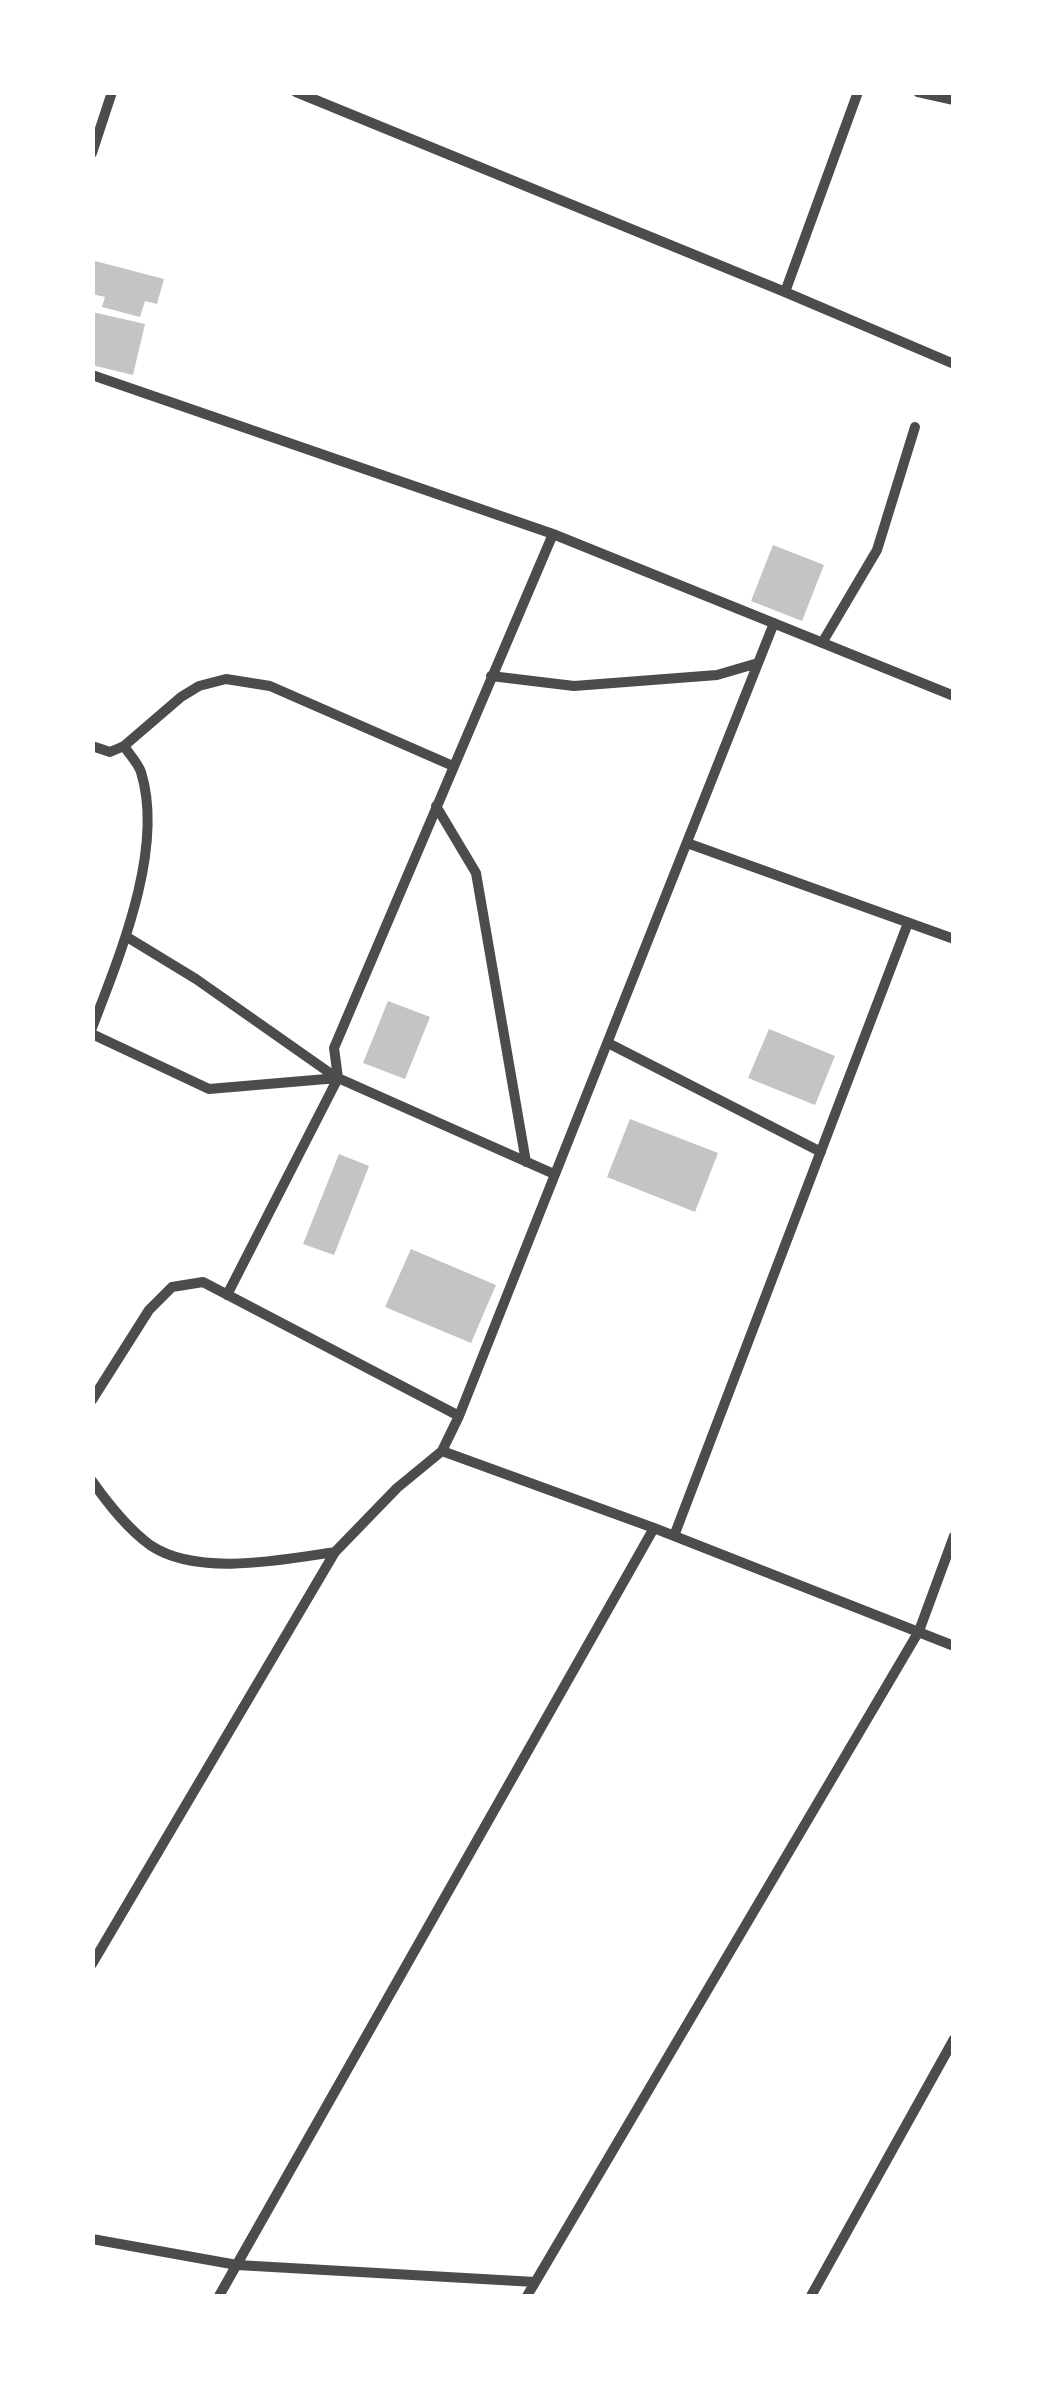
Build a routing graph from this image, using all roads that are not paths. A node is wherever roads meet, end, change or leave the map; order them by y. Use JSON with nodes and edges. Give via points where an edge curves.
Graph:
{"nodes":[{"id":1,"x":112,"y":92,"type":"edge"},
{"id":2,"x":858,"y":92,"type":"edge"},
{"id":3,"x":918,"y":92,"type":"edge"},
{"id":4,"x":300,"y":93,"type":"edge"},
{"id":5,"x":954,"y":100,"type":"edge"},
{"id":6,"x":92,"y":153,"type":"edge"},
{"id":7,"x":785,"y":292,"type":"junction"},
{"id":8,"x":954,"y":364,"type":"edge"},
{"id":9,"x":92,"y":374,"type":"edge"},
{"id":10,"x":915,"y":427,"type":"dead end"},
{"id":11,"x":552,"y":534,"type":"junction"},
{"id":12,"x":774,"y":623,"type":"junction"},
{"id":13,"x":822,"y":643,"type":"junction"},
{"id":14,"x":758,"y":663,"type":"junction"},
{"id":15,"x":492,"y":676,"type":"junction"},
{"id":16,"x":954,"y":696,"type":"edge"},
{"id":17,"x":92,"y":746,"type":"edge"},
{"id":18,"x":124,"y":746,"type":"junction"},
{"id":19,"x":452,"y":766,"type":"junction"},
{"id":20,"x":436,"y":806,"type":"junction"},
{"id":21,"x":687,"y":844,"type":"junction"},
{"id":22,"x":908,"y":924,"type":"junction"},
{"id":23,"x":127,"y":937,"type":"junction"},
{"id":24,"x":954,"y":940,"type":"edge"},
{"id":25,"x":92,"y":1031,"type":"edge"},
{"id":26,"x":608,"y":1043,"type":"junction"},
{"id":27,"x":338,"y":1078,"type":"junction"},
{"id":28,"x":821,"y":1152,"type":"junction"},
{"id":29,"x":526,"y":1162,"type":"junction"},
{"id":30,"x":554,"y":1174,"type":"junction"},
{"id":31,"x":227,"y":1295,"type":"junction"},
{"id":32,"x":94,"y":1394,"type":"edge"},
{"id":33,"x":459,"y":1416,"type":"junction"},
{"id":34,"x":442,"y":1452,"type":"junction"},
{"id":35,"x":92,"y":1481,"type":"edge"},
{"id":36,"x":654,"y":1528,"type":"junction"},
{"id":37,"x":674,"y":1536,"type":"junction"},
{"id":38,"x":954,"y":1536,"type":"edge"},
{"id":39,"x":334,"y":1552,"type":"junction"},
{"id":40,"x":919,"y":1631,"type":"junction"},
{"id":41,"x":954,"y":1646,"type":"edge"},
{"id":42,"x":92,"y":1964,"type":"edge"},
{"id":43,"x":954,"y":2039,"type":"edge"},
{"id":44,"x":92,"y":2239,"type":"edge"},
{"id":45,"x":237,"y":2265,"type":"junction"},
{"id":46,"x":535,"y":2282,"type":"junction"},
{"id":47,"x":219,"y":2296,"type":"edge"},
{"id":48,"x":527,"y":2296,"type":"edge"},
{"id":49,"x":811,"y":2296,"type":"edge"}],
"edges":[{"from":1,"to":6,"type":"street"},
{"from":2,"to":7,"type":"street"},
{"from":3,"to":5,"type":"street"},
{"from":4,"to":7,"type":"street"},
{"from":7,"to":8,"type":"street"},
{"from":9,"to":11,"type":"street"},
{"from":10,"to":13,"type":"street","via":[[877,550]]},
{"from":11,"to":12,"type":"street"},
{"from":11,"to":15,"type":"street"},
{"from":12,"to":13,"type":"street"},
{"from":12,"to":14,"type":"street"},
{"from":13,"to":16,"type":"street"},
{"from":14,"to":15,"type":"street","via":[[717,675],[574,686]]},
{"from":14,"to":21,"type":"street"},
{"from":15,"to":19,"type":"street"},
{"from":17,"to":18,"type":"street","via":[[110,752]]},
{"from":18,"to":19,"type":"street","via":[[180,697],[226,679],[270,686]]},
{"from":18,"to":23,"type":"street","via":[[140,771],[146,816],[143,871]]},
{"from":19,"to":20,"type":"street"},
{"from":20,"to":27,"type":"street","via":[[334,1048]]},
{"from":20,"to":29,"type":"street","via":[[476,874]]},
{"from":21,"to":22,"type":"street"},
{"from":21,"to":26,"type":"street"},
{"from":22,"to":24,"type":"street"},
{"from":22,"to":28,"type":"street"},
{"from":23,"to":25,"type":"street"},
{"from":23,"to":27,"type":"street"},
{"from":25,"to":27,"type":"street","via":[[209,1090]]},
{"from":26,"to":28,"type":"street"},
{"from":26,"to":30,"type":"street"},
{"from":27,"to":29,"type":"street"},
{"from":27,"to":31,"type":"street"},
{"from":28,"to":37,"type":"street"},
{"from":29,"to":30,"type":"street"},
{"from":30,"to":33,"type":"street"},
{"from":31,"to":32,"type":"street","via":[[203,1282],[172,1287],[149,1310]]},
{"from":31,"to":33,"type":"street"},
{"from":33,"to":34,"type":"street"},
{"from":34,"to":36,"type":"street"},
{"from":34,"to":39,"type":"street"},
{"from":35,"to":39,"type":"street","via":[[153,1547],[197,1562]]},
{"from":36,"to":37,"type":"street"},
{"from":36,"to":45,"type":"street"},
{"from":37,"to":40,"type":"street"},
{"from":38,"to":40,"type":"street"},
{"from":39,"to":42,"type":"street"},
{"from":40,"to":41,"type":"street"},
{"from":40,"to":46,"type":"street"},
{"from":43,"to":49,"type":"street"},
{"from":44,"to":45,"type":"street"},
{"from":45,"to":46,"type":"street"},
{"from":45,"to":47,"type":"street"},
{"from":46,"to":48,"type":"street"}]}
